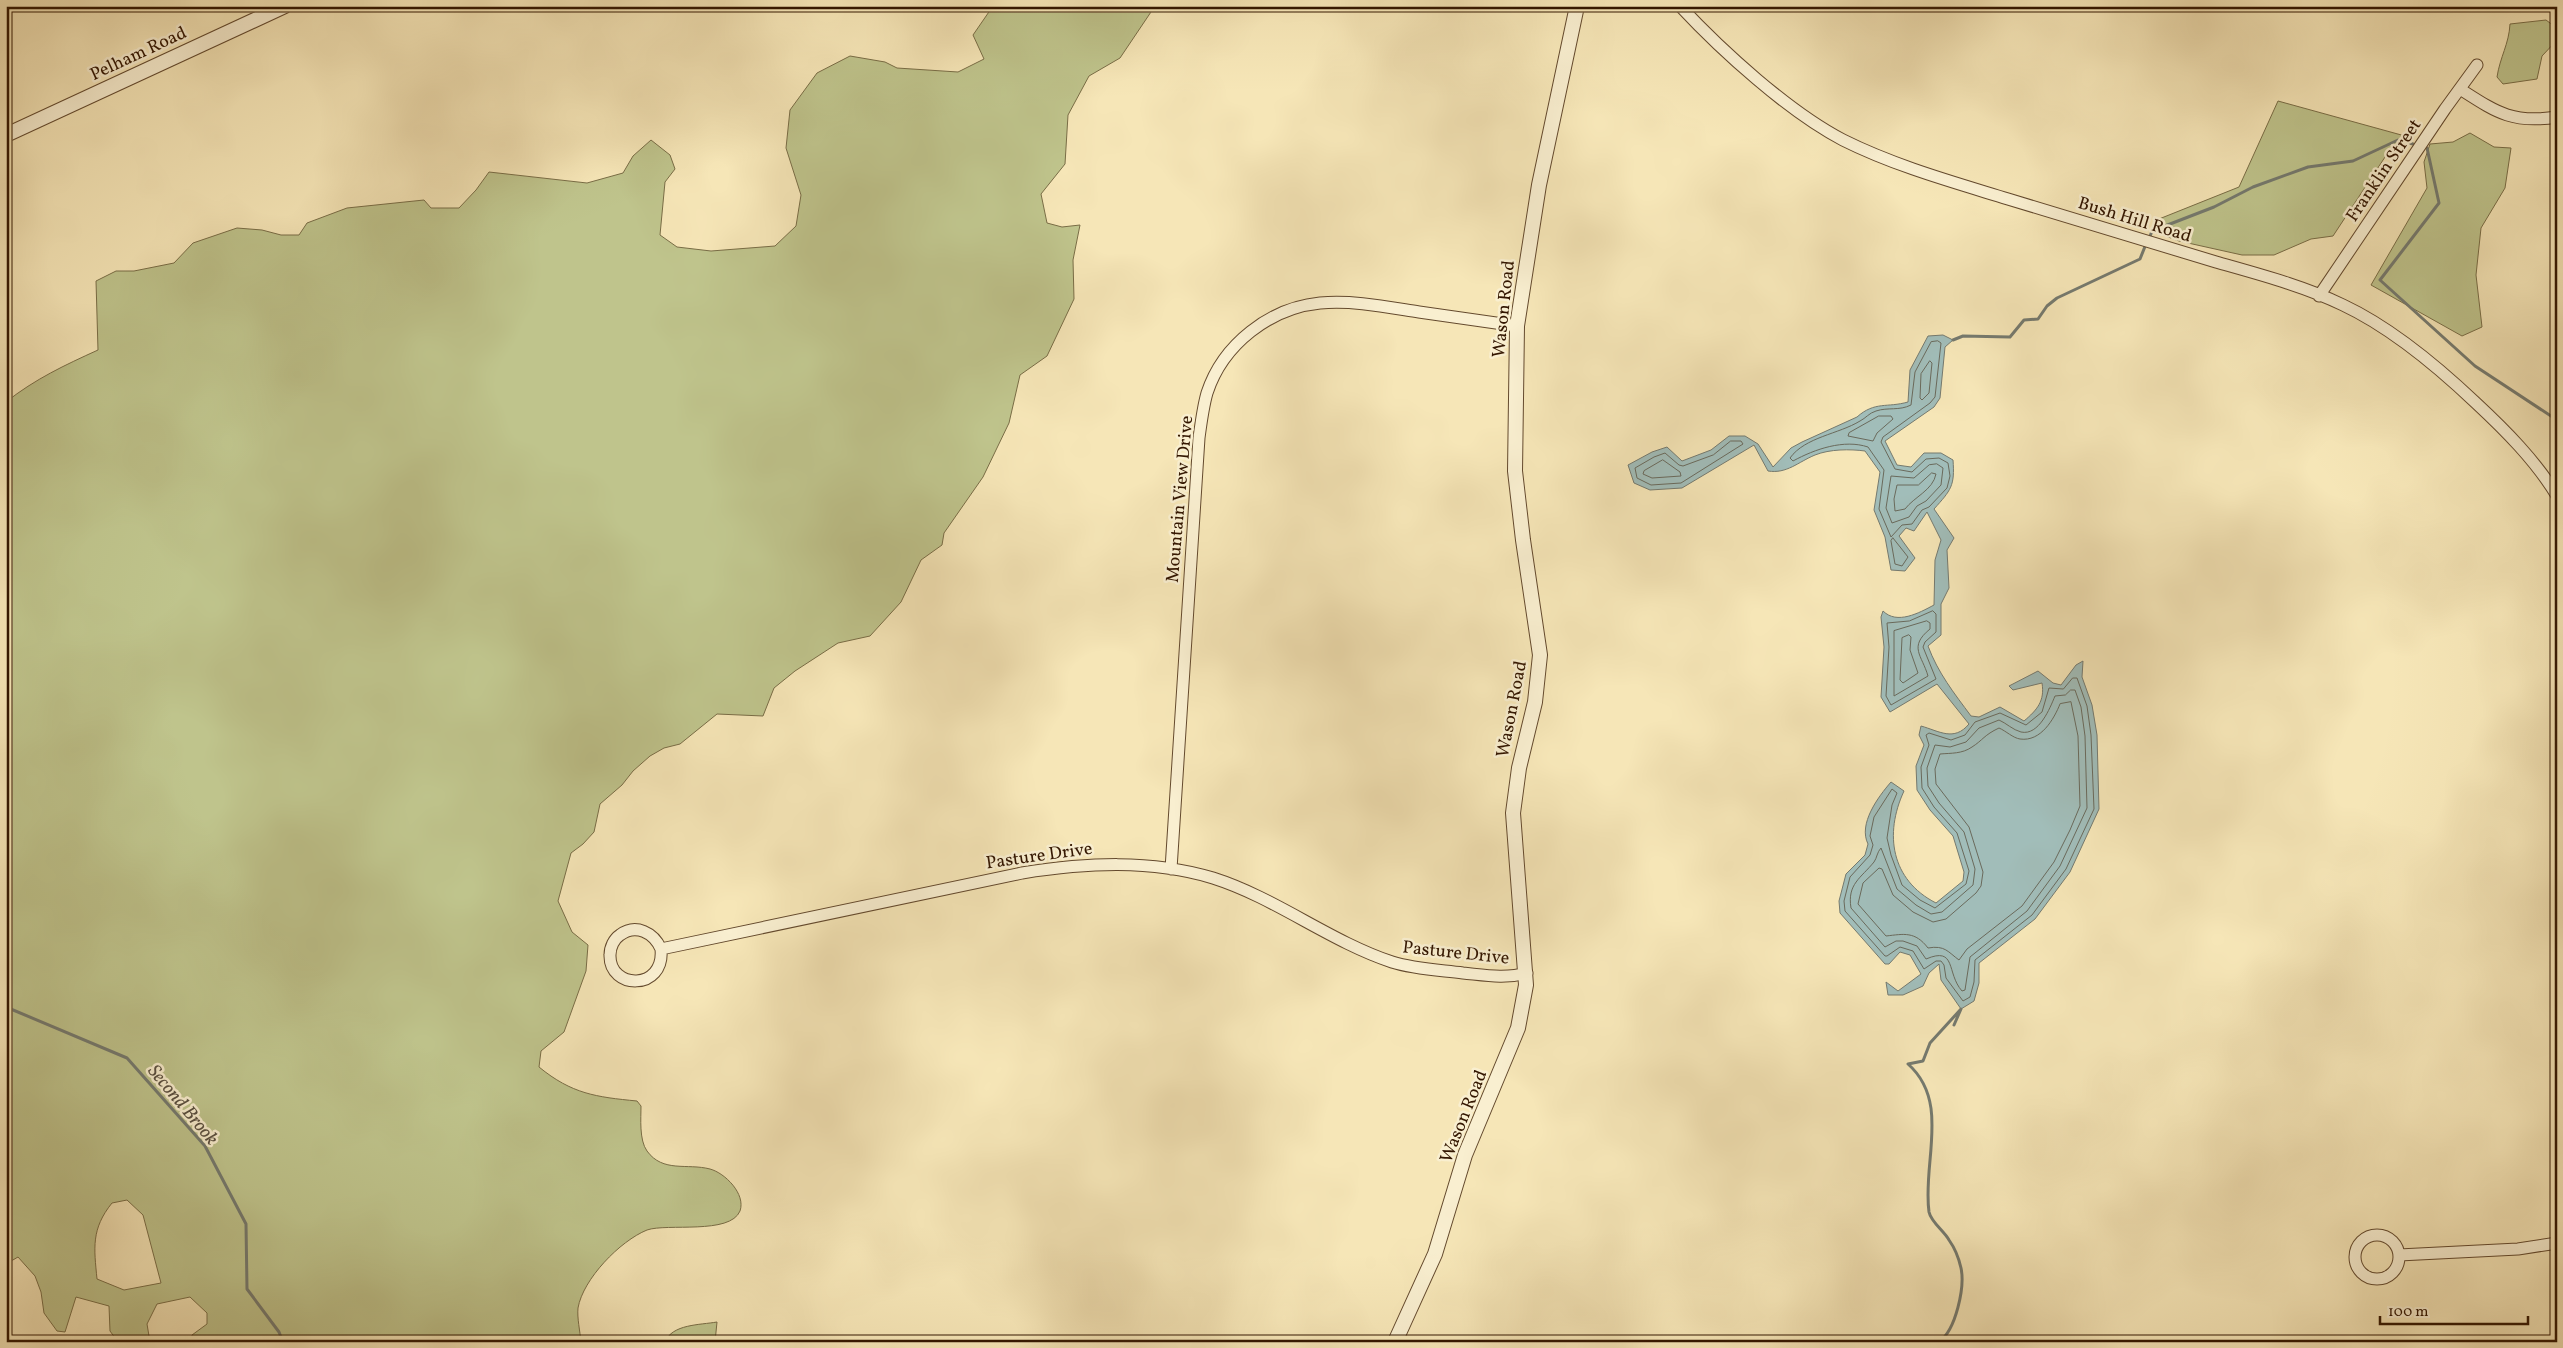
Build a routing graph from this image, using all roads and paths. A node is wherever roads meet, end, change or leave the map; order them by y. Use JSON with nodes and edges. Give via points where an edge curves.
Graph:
{"nodes":[{"id":1,"x":286,"y":6,"type":"edge"},
{"id":2,"x":1577,"y":6,"type":"edge"},
{"id":3,"x":1680,"y":6,"type":"edge"},
{"id":4,"x":2477,"y":64,"type":"dead end"},
{"id":5,"x":2460,"y":89,"type":"junction"},
{"id":6,"x":2557,"y":117,"type":"edge"},
{"id":7,"x":6,"y":135,"type":"edge"},
{"id":8,"x":2319,"y":296,"type":"junction"},
{"id":9,"x":1517,"y":326,"type":"junction"},
{"id":10,"x":2557,"y":496,"type":"edge"},
{"id":11,"x":1171,"y":869,"type":"junction"},
{"id":12,"x":661,"y":948,"type":"junction"},
{"id":13,"x":1527,"y":974,"type":"junction"},
{"id":14,"x":2557,"y":1242,"type":"edge"},
{"id":15,"x":2399,"y":1255,"type":"junction"},
{"id":16,"x":1395,"y":1342,"type":"edge"}],
"edges":[{"from":1,"to":7,"type":"street","name":"Pelham Road"},
{"from":2,"to":9,"type":"street","name":"Wason Road","via":[[1538,192]]},
{"from":3,"to":8,"type":"street","name":"Bush Hill Road","via":[[1732,56],[1794,108],[1859,147],[1941,179]]},
{"from":4,"to":5,"type":"street","name":"Franklin Street"},
{"from":5,"to":6,"type":"street","via":[[2492,110],[2512,118]]},
{"from":5,"to":8,"type":"street","name":"Franklin Street"},
{"from":8,"to":10,"type":"street","name":"Bush Hill Road","via":[[2343,305],[2411,347],[2456,383],[2534,464]]},
{"from":9,"to":11,"type":"street","name":"Mountain View Drive","via":[[1367,305],[1320,303],[1297,307],[1265,321],[1245,336],[1222,363],[1207,394],[1199,438]]},
{"from":9,"to":13,"type":"street","name":"Wason Road","via":[[1516,478],[1540,655],[1535,702],[1518,768],[1513,813]]},
{"from":11,"to":12,"type":"street","name":"Pasture Drive","via":[[1112,864],[1067,866],[999,877]]},
{"from":11,"to":13,"type":"street","name":"Pasture Drive","via":[[1192,872],[1236,887],[1392,962],[1504,977]]},
{"from":12,"to":12,"type":"street","via":[[652,935],[644,931],[627,931],[610,949],[612,966],[623,978],[631,981],[648,978],[660,966]]},
{"from":13,"to":16,"type":"street","name":"Wason Road","via":[[1518,1028],[1465,1155],[1435,1254]]},
{"from":14,"to":15,"type":"street","via":[[2518,1249]]},
{"from":15,"to":15,"type":"street","via":[[2398,1248],[2387,1236],[2372,1234],[2356,1248],[2355,1262],[2368,1277],[2382,1278],[2395,1270]]}]}
